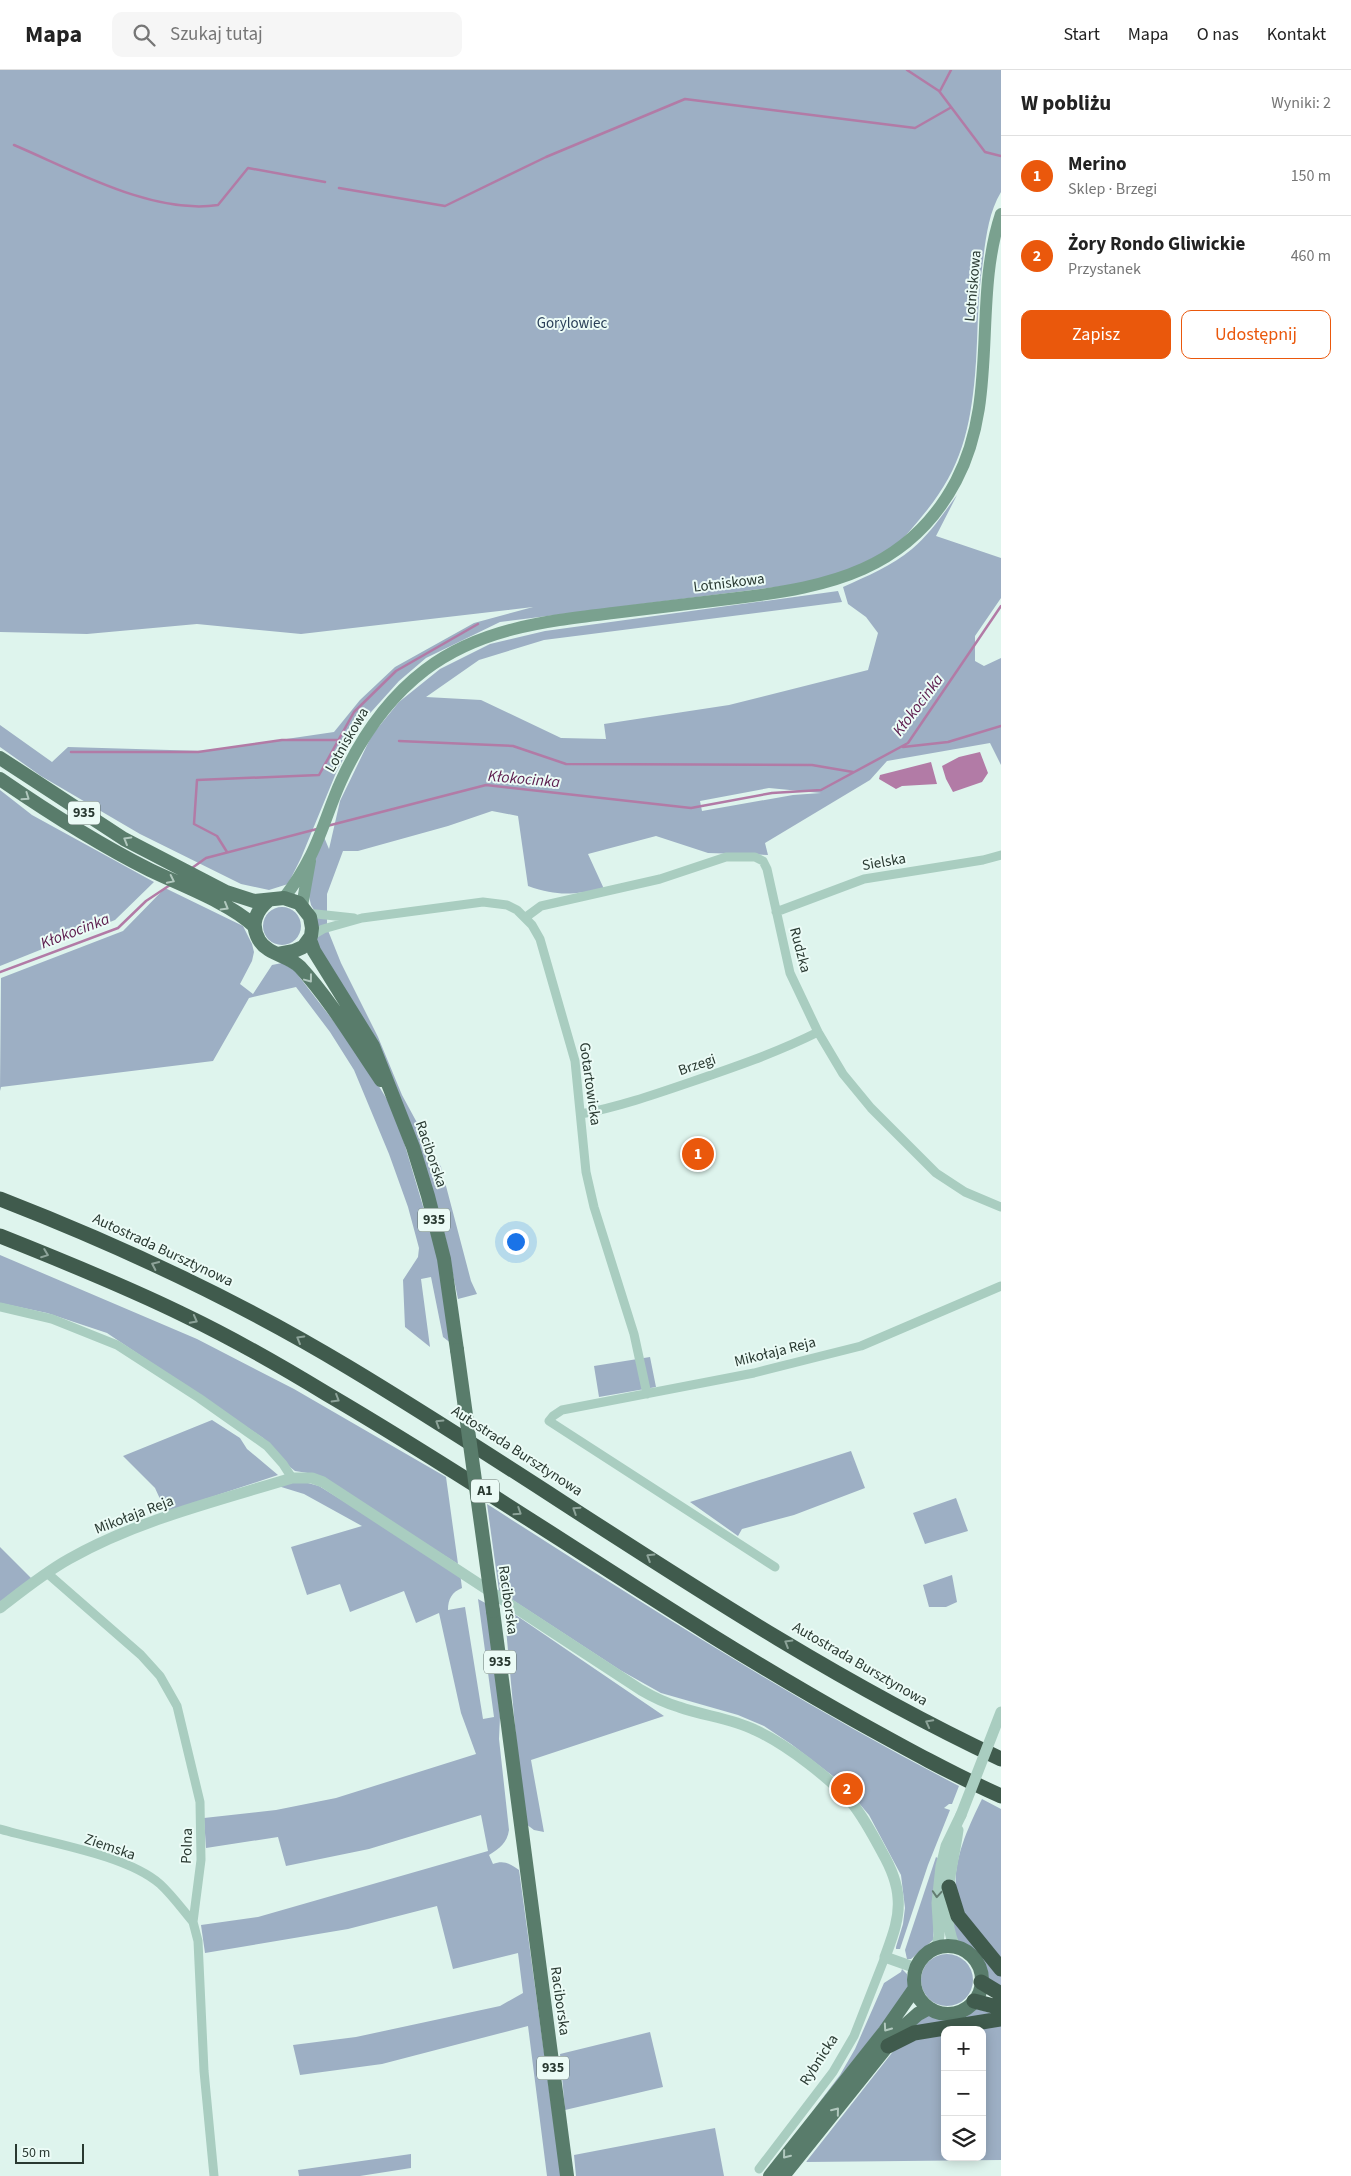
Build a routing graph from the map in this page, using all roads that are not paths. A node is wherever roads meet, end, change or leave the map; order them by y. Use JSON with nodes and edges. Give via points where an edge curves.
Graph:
{"nodes":[{"id":1,"x":1001,"y":214,"type":"edge"},
{"id":2,"x":0,"y":758,"type":"edge"},
{"id":3,"x":0,"y":779,"type":"edge"},
{"id":4,"x":1001,"y":855,"type":"edge"},
{"id":5,"x":311,"y":856,"type":"junction"},
{"id":6,"x":284,"y":898,"type":"junction"},
{"id":7,"x":269,"y":900,"type":"junction"},
{"id":8,"x":305,"y":909,"type":"junction"},
{"id":9,"x":776,"y":912,"type":"junction"},
{"id":10,"x":526,"y":917,"type":"junction"},
{"id":11,"x":362,"y":918,"type":"junction"},
{"id":12,"x":254,"y":926,"type":"junction"},
{"id":13,"x":310,"y":938,"type":"junction"},
{"id":14,"x":278,"y":954,"type":"junction"},
{"id":15,"x":818,"y":1032,"type":"junction"},
{"id":16,"x":391,"y":1095,"type":"junction"},
{"id":17,"x":581,"y":1114,"type":"junction"},
{"id":18,"x":0,"y":1199,"type":"edge"},
{"id":19,"x":1001,"y":1208,"type":"edge"},
{"id":20,"x":0,"y":1236,"type":"edge"},
{"id":21,"x":1001,"y":1286,"type":"edge"},
{"id":22,"x":0,"y":1307,"type":"edge"},
{"id":23,"x":648,"y":1394,"type":"junction"},
{"id":24,"x":292,"y":1478,"type":"junction"},
{"id":25,"x":775,"y":1566,"type":"dead end"},
{"id":26,"x":46,"y":1573,"type":"junction"},
{"id":27,"x":0,"y":1608,"type":"edge"},
{"id":28,"x":1001,"y":1712,"type":"edge"},
{"id":29,"x":972,"y":1746,"type":"junction"},
{"id":30,"x":1001,"y":1754,"type":"edge"},
{"id":31,"x":1001,"y":1759,"type":"edge"},
{"id":32,"x":1001,"y":1796,"type":"edge"},
{"id":33,"x":960,"y":1818,"type":"junction"},
{"id":34,"x":0,"y":1829,"type":"edge"},
{"id":35,"x":949,"y":1887,"type":"junction"},
{"id":36,"x":193,"y":1922,"type":"junction"},
{"id":37,"x":955,"y":1947,"type":"junction"},
{"id":38,"x":937,"y":1948,"type":"junction"},
{"id":39,"x":885,"y":1957,"type":"junction"},
{"id":40,"x":916,"y":1968,"type":"junction"},
{"id":41,"x":1001,"y":1969,"type":"edge"},
{"id":42,"x":981,"y":1982,"type":"junction"},
{"id":43,"x":915,"y":1988,"type":"junction"},
{"id":44,"x":1001,"y":1994,"type":"edge"},
{"id":45,"x":974,"y":2001,"type":"junction"},
{"id":46,"x":929,"y":2008,"type":"junction"},
{"id":47,"x":1001,"y":2008,"type":"edge"},
{"id":48,"x":1001,"y":2019,"type":"edge"},
{"id":49,"x":888,"y":2046,"type":"junction"},
{"id":50,"x":764,"y":2172,"type":"edge"},
{"id":51,"x":214,"y":2176,"type":"edge"},
{"id":52,"x":567,"y":2176,"type":"edge"},
{"id":53,"x":783,"y":2176,"type":"edge"}],
"edges":[{"from":1,"to":5,"type":"main road","name":"Lotniskowa","via":[[990,259],[981,393],[974,434],[956,481],[917,533],[880,560],[851,575],[822,584],[771,594],[545,622],[469,644],[426,669],[385,707],[364,736]]},
{"from":7,"to":2,"type":"main road","number":"935","one_way":true,"via":[[254,900],[226,892],[170,864],[124,839]]},
{"from":3,"to":12,"type":"main road","number":"935","one_way":true,"via":[[53,815],[148,869],[220,904]]},
{"from":4,"to":9,"type":"street","name":"Sielska","via":[[864,879]]},
{"from":5,"to":6,"type":"main road","name":"Lotniskowa"},
{"from":5,"to":8,"type":"main road","name":"Lotniskowa"},
{"from":6,"to":7,"type":"main road","number":"935"},
{"from":6,"to":8,"type":"main road"},
{"from":7,"to":12,"type":"main road","via":[[256,916]]},
{"from":8,"to":11,"type":"street","name":"Gotartowicka"},
{"from":8,"to":13,"type":"main road","number":"935","via":[[312,922]]},
{"from":9,"to":10,"type":"street","name":"Rudzka","via":[[765,864],[755,857],[738,856],[644,883],[541,906]]},
{"from":9,"to":15,"type":"street","name":"Rudzka","via":[[790,973]]},
{"from":10,"to":11,"type":"street","name":"Gotartowicka","via":[[507,904],[483,902]]},
{"from":10,"to":17,"type":"street","name":"Gotartowicka","via":[[540,939],[571,1045]]},
{"from":11,"to":13,"type":"street","name":"Gotartowicka","via":[[323,929]]},
{"from":12,"to":14,"type":"main road","number":"935","via":[[263,945]]},
{"from":13,"to":14,"type":"main road","via":[[298,949]]},
{"from":13,"to":16,"type":"main road","name":"Raciborska","number":"935","via":[[314,951],[373,1046]]},
{"from":14,"to":16,"type":"main road","name":"Raciborska","number":"935","one_way":true,"via":[[295,962],[304,972]]},
{"from":15,"to":17,"type":"street","name":"Brzegi","via":[[780,1050],[713,1074],[618,1106]]},
{"from":15,"to":19,"type":"street","name":"Rudzka","via":[[842,1074],[936,1173],[965,1192]]},
{"from":16,"to":52,"type":"main road","name":"Raciborska","number":"935","bridge":true,"via":[[412,1147],[447,1275]]},
{"from":17,"to":23,"type":"street","name":"Gotartowicka","via":[[586,1172],[594,1207],[634,1334]]},
{"from":29,"to":18,"type":"highway","name":"Autostrada Bursztynowa","number":"A1","one_way":true,"via":[[758,1625],[436,1421],[280,1328],[198,1284],[79,1230]]},
{"from":20,"to":32,"type":"highway","number":"A1","one_way":true,"via":[[186,1316],[254,1352],[425,1453],[809,1694],[907,1749]]},
{"from":21,"to":23,"type":"street","name":"Mikołaja Reja","via":[[861,1346],[754,1373]]},
{"from":22,"to":24,"type":"street","via":[[52,1320],[117,1345],[267,1446]]},
{"from":23,"to":25,"type":"street","name":"Mikołaja Reja","via":[[562,1410],[549,1421]]},
{"from":24,"to":26,"type":"street","name":"Mikołaja Reja","via":[[156,1521],[87,1549]]},
{"from":24,"to":39,"type":"street","via":[[312,1478],[323,1482],[641,1690],[679,1708],[754,1729],[796,1755],[842,1792],[872,1834],[896,1883],[898,1910]]},
{"from":26,"to":27,"type":"street","name":"Mikołaja Reja"},
{"from":26,"to":36,"type":"street","name":"Polna","via":[[141,1655],[160,1676],[177,1706],[200,1802],[201,1860]]},
{"from":28,"to":33,"type":"street","bridge":true},
{"from":29,"to":30,"type":"highway"},
{"from":29,"to":31,"type":"highway","name":"Autostrada Bursztynowa","number":"A1"},
{"from":33,"to":35,"type":"street"},
{"from":33,"to":38,"type":"street","one_way":true,"via":[[946,1846],[939,1877]]},
{"from":34,"to":36,"type":"street","name":"Ziemska","via":[[133,1868],[159,1884]]},
{"from":35,"to":37,"type":"street","via":[[946,1904],[949,1935]]},
{"from":35,"to":41,"type":"highway","via":[[958,1916]]},
{"from":36,"to":51,"type":"street","name":"Polna","via":[[198,1941],[204,2071]]},
{"from":37,"to":38,"type":"main road"},
{"from":37,"to":42,"type":"main road","via":[[972,1957],[979,1969]]},
{"from":38,"to":40,"type":"main road","via":[[924,1956]]},
{"from":39,"to":40,"type":"street"},
{"from":39,"to":50,"type":"street","name":"Rybnicka","via":[[854,2036]]},
{"from":40,"to":43,"type":"main road"},
{"from":42,"to":44,"type":"highway"},
{"from":42,"to":45,"type":"main road"},
{"from":43,"to":46,"type":"main road"},
{"from":43,"to":50,"type":"main road","name":"Rybnicka","one_way":true,"via":[[885,2031]]},
{"from":45,"to":46,"type":"main road","via":[[963,2010],[949,2014]]},
{"from":45,"to":47,"type":"highway"},
{"from":46,"to":49,"type":"main road","via":[[900,2030]]},
{"from":48,"to":49,"type":"highway","via":[[914,2033]]},
{"from":53,"to":49,"type":"main road","one_way":true}]}
